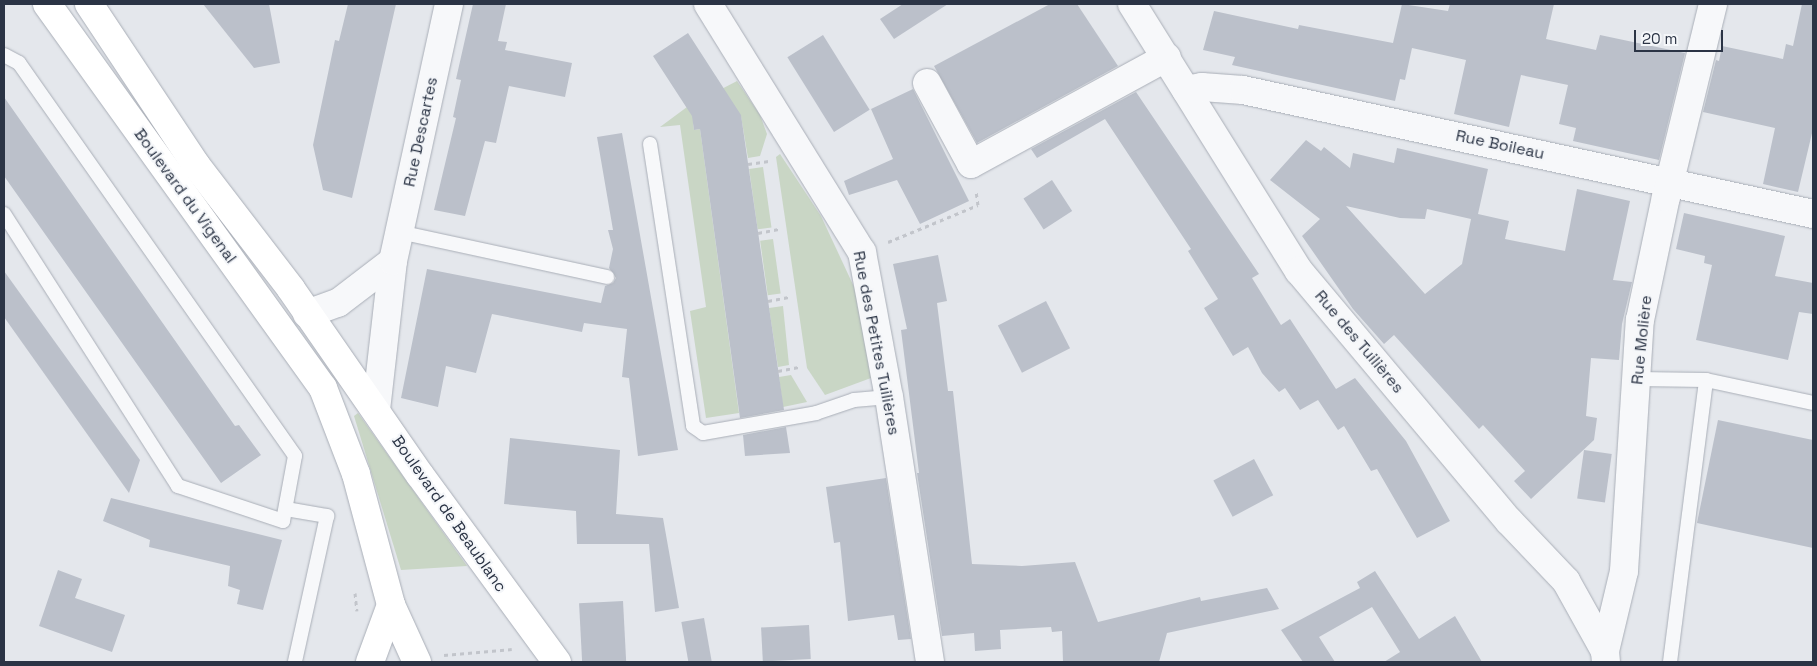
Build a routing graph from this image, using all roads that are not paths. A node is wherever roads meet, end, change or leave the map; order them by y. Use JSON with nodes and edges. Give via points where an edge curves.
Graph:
{"nodes":[{"id":1,"x":46,"y":4,"type":"edge"},
{"id":2,"x":89,"y":4,"type":"edge"},
{"id":3,"x":449,"y":4,"type":"edge"},
{"id":4,"x":708,"y":4,"type":"edge"},
{"id":5,"x":1132,"y":4,"type":"edge"},
{"id":6,"x":1713,"y":4,"type":"edge"},
{"id":7,"x":4,"y":55,"type":"edge"},
{"id":8,"x":1167,"y":57,"type":"junction"},
{"id":9,"x":928,"y":83,"type":"dead end"},
{"id":10,"x":1186,"y":90,"type":"junction"},
{"id":11,"x":650,"y":144,"type":"dead end"},
{"id":12,"x":1670,"y":182,"type":"junction"},
{"id":13,"x":4,"y":214,"type":"edge"},
{"id":14,"x":1813,"y":214,"type":"edge"},
{"id":15,"x":399,"y":232,"type":"junction"},
{"id":16,"x":393,"y":261,"type":"junction"},
{"id":17,"x":607,"y":277,"type":"dead end"},
{"id":18,"x":307,"y":314,"type":"junction"},
{"id":19,"x":343,"y":365,"type":"joint"},
{"id":20,"x":1637,"y":379,"type":"junction"},
{"id":21,"x":1706,"y":380,"type":"junction"},
{"id":22,"x":889,"y":396,"type":"junction"},
{"id":23,"x":1813,"y":403,"type":"edge"},
{"id":24,"x":376,"y":410,"type":"junction"},
{"id":25,"x":286,"y":509,"type":"junction"},
{"id":26,"x":391,"y":605,"type":"junction"},
{"id":27,"x":1605,"y":657,"type":"edge"},
{"id":28,"x":428,"y":659,"type":"edge"},
{"id":29,"x":295,"y":662,"type":"edge"},
{"id":30,"x":370,"y":662,"type":"edge"},
{"id":31,"x":557,"y":662,"type":"edge"},
{"id":32,"x":930,"y":662,"type":"edge"},
{"id":33,"x":1670,"y":662,"type":"edge"}],
"edges":[{"from":1,"to":26,"type":"main road","name":"Boulevard du Vigenal","via":[[323,388],[356,474]]},
{"from":2,"to":18,"type":"main road","name":"Boulevard du Vigenal","via":[[196,166]]},
{"from":3,"to":15,"type":"street","name":"Rue Descartes"},
{"from":4,"to":22,"type":"street","name":"Rue des Petites Tuilières","via":[[862,252]]},
{"from":5,"to":8,"type":"street","name":"Rue des Tuilières"},
{"from":6,"to":12,"type":"street","name":"Rue Molière"},
{"from":7,"to":25,"type":"lane","via":[[19,63],[295,456]]},
{"from":8,"to":9,"type":"street","via":[[971,164]]},
{"from":8,"to":10,"type":"street","name":"Rue des Tuilières"},
{"from":10,"to":12,"type":"street","name":"Rue Boileau","via":[[1243,90]]},
{"from":10,"to":27,"type":"street","name":"Rue des Tuilières","via":[[1299,271],[1509,521],[1566,581]]},
{"from":11,"to":22,"type":"lane","via":[[692,426],[703,433],[816,413],[854,400]]},
{"from":12,"to":14,"type":"street","name":"Rue Boileau"},
{"from":12,"to":20,"type":"street","name":"Rue Molière","via":[[1640,320]]},
{"from":13,"to":25,"type":"lane","via":[[178,486],[284,521]]},
{"from":15,"to":16,"type":"street","name":"Rue Descartes"},
{"from":15,"to":17,"type":"lane"},
{"from":16,"to":18,"type":"street","via":[[338,303]]},
{"from":16,"to":24,"type":"street","name":"Rue Descartes"},
{"from":18,"to":19,"type":"main road","name":"Boulevard du Vigenal"},
{"from":19,"to":24,"type":"main road","name":"Boulevard de Beaublanc"},
{"from":20,"to":21,"type":"lane"},
{"from":20,"to":27,"type":"street","name":"Rue Molière","via":[[1624,571]]},
{"from":21,"to":23,"type":"lane"},
{"from":21,"to":33,"type":"lane"},
{"from":22,"to":32,"type":"street","name":"Rue des Petites Tuilières"},
{"from":24,"to":31,"type":"main road","name":"Boulevard de Beaublanc"},
{"from":25,"to":29,"type":"lane","via":[[327,516]]},
{"from":26,"to":28,"type":"main road","name":"Boulevard du Vigenal"},
{"from":26,"to":30,"type":"main road"}]}
